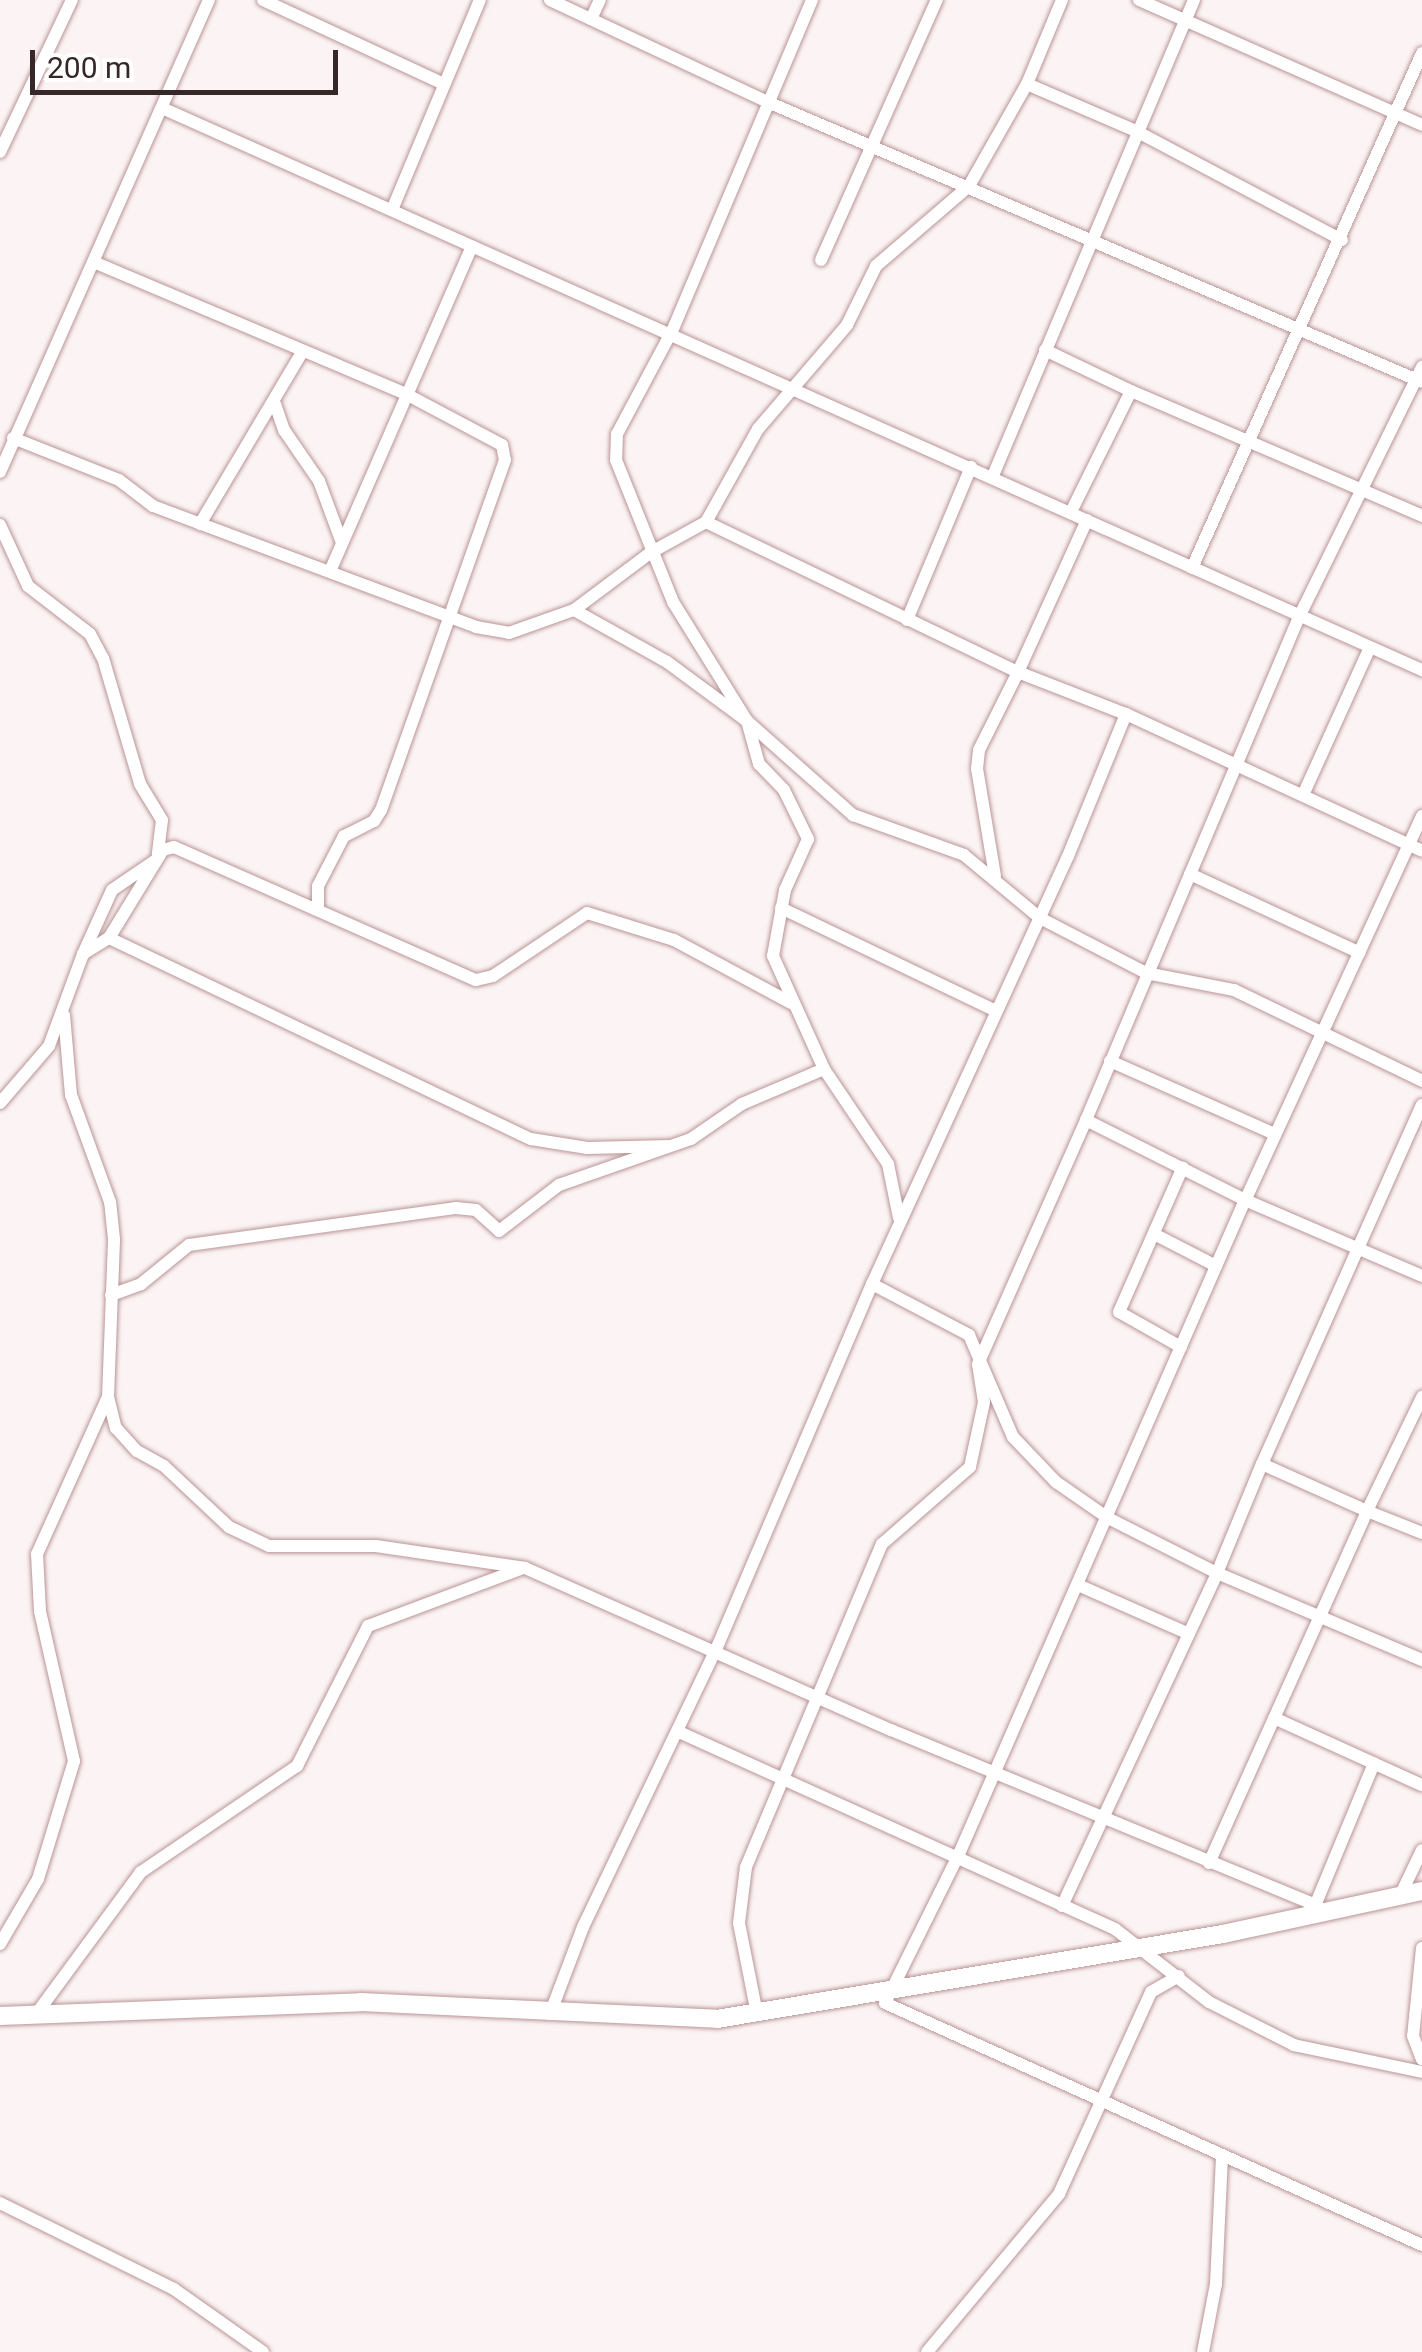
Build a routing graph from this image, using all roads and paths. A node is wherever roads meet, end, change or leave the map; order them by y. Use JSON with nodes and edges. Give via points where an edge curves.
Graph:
{"nodes":[{"id":1,"x":72,"y":0,"type":"edge"},
{"id":2,"x":209,"y":0,"type":"edge"},
{"id":3,"x":263,"y":0,"type":"edge"},
{"id":4,"x":480,"y":0,"type":"edge"},
{"id":5,"x":550,"y":0,"type":"edge"},
{"id":6,"x":600,"y":0,"type":"edge"},
{"id":7,"x":812,"y":0,"type":"edge"},
{"id":8,"x":937,"y":0,"type":"edge"},
{"id":9,"x":1062,"y":0,"type":"edge"},
{"id":10,"x":1139,"y":0,"type":"edge"},
{"id":11,"x":1194,"y":0,"type":"edge"},
{"id":12,"x":591,"y":19,"type":"junction"},
{"id":13,"x":1184,"y":22,"type":"junction"},
{"id":14,"x":1422,"y":52,"type":"edge"},
{"id":15,"x":442,"y":83,"type":"junction"},
{"id":16,"x":1027,"y":84,"type":"junction"},
{"id":17,"x":770,"y":102,"type":"junction"},
{"id":18,"x":162,"y":108,"type":"junction"},
{"id":19,"x":1396,"y":114,"type":"junction"},
{"id":20,"x":1422,"y":125,"type":"edge"},
{"id":21,"x":1136,"y":131,"type":"junction"},
{"id":22,"x":874,"y":146,"type":"junction"},
{"id":23,"x":0,"y":152,"type":"edge"},
{"id":24,"x":969,"y":186,"type":"junction"},
{"id":25,"x":392,"y":210,"type":"junction"},
{"id":26,"x":1092,"y":237,"type":"junction"},
{"id":27,"x":1342,"y":240,"type":"junction"},
{"id":28,"x":472,"y":246,"type":"junction"},
{"id":29,"x":821,"y":260,"type":"dead end"},
{"id":30,"x":96,"y":262,"type":"junction"},
{"id":31,"x":1300,"y":326,"type":"junction"},
{"id":32,"x":672,"y":331,"type":"junction"},
{"id":33,"x":1045,"y":350,"type":"junction"},
{"id":34,"x":302,"y":352,"type":"junction"},
{"id":35,"x":1420,"y":376,"type":"edge"},
{"id":36,"x":794,"y":385,"type":"junction"},
{"id":37,"x":1131,"y":391,"type":"junction"},
{"id":38,"x":406,"y":394,"type":"junction"},
{"id":39,"x":275,"y":404,"type":"junction"},
{"id":40,"x":13,"y":438,"type":"junction"},
{"id":41,"x":1250,"y":439,"type":"junction"},
{"id":42,"x":0,"y":447,"type":"edge"},
{"id":43,"x":971,"y":467,"type":"junction"},
{"id":44,"x":0,"y":472,"type":"edge"},
{"id":45,"x":992,"y":478,"type":"junction"},
{"id":46,"x":1364,"y":491,"type":"junction"},
{"id":47,"x":1072,"y":512,"type":"junction"},
{"id":48,"x":1422,"y":516,"type":"edge"},
{"id":49,"x":1087,"y":520,"type":"junction"},
{"id":50,"x":706,"y":522,"type":"junction"},
{"id":51,"x":200,"y":524,"type":"junction"},
{"id":52,"x":0,"y":525,"type":"edge"},
{"id":53,"x":342,"y":543,"type":"junction"},
{"id":54,"x":650,"y":553,"type":"junction"},
{"id":55,"x":1192,"y":568,"type":"junction"},
{"id":56,"x":331,"y":569,"type":"junction"},
{"id":57,"x":574,"y":610,"type":"junction"},
{"id":58,"x":450,"y":617,"type":"junction"},
{"id":59,"x":1299,"y":617,"type":"junction"},
{"id":60,"x":906,"y":620,"type":"junction"},
{"id":61,"x":1370,"y":648,"type":"junction"},
{"id":62,"x":1422,"y":670,"type":"edge"},
{"id":63,"x":1018,"y":672,"type":"junction"},
{"id":64,"x":1126,"y":714,"type":"junction"},
{"id":65,"x":747,"y":721,"type":"junction"},
{"id":66,"x":1239,"y":766,"type":"junction"},
{"id":67,"x":1303,"y":796,"type":"junction"},
{"id":68,"x":1422,"y":816,"type":"edge"},
{"id":69,"x":1416,"y":848,"type":"edge"},
{"id":70,"x":158,"y":859,"type":"junction"},
{"id":71,"x":1190,"y":874,"type":"junction"},
{"id":72,"x":995,"y":876,"type":"junction"},
{"id":73,"x":781,"y":908,"type":"junction"},
{"id":74,"x":318,"y":910,"type":"junction"},
{"id":75,"x":1040,"y":918,"type":"junction"},
{"id":76,"x":109,"y":938,"type":"junction"},
{"id":77,"x":1360,"y":953,"type":"junction"},
{"id":78,"x":82,"y":954,"type":"junction"},
{"id":79,"x":1146,"y":973,"type":"junction"},
{"id":80,"x":793,"y":1004,"type":"junction"},
{"id":81,"x":996,"y":1011,"type":"junction"},
{"id":82,"x":64,"y":1012,"type":"junction"},
{"id":83,"x":1322,"y":1034,"type":"junction"},
{"id":84,"x":1110,"y":1061,"type":"junction"},
{"id":85,"x":824,"y":1069,"type":"junction"},
{"id":86,"x":1422,"y":1081,"type":"edge"},
{"id":87,"x":0,"y":1103,"type":"edge"},
{"id":88,"x":1422,"y":1105,"type":"edge"},
{"id":89,"x":1086,"y":1120,"type":"junction"},
{"id":90,"x":1275,"y":1134,"type":"junction"},
{"id":91,"x":674,"y":1146,"type":"junction"},
{"id":92,"x":1183,"y":1166,"type":"junction"},
{"id":93,"x":1245,"y":1200,"type":"junction"},
{"id":94,"x":900,"y":1220,"type":"junction"},
{"id":95,"x":1154,"y":1234,"type":"junction"},
{"id":96,"x":1357,"y":1248,"type":"junction"},
{"id":97,"x":1216,"y":1266,"type":"junction"},
{"id":98,"x":1422,"y":1276,"type":"edge"},
{"id":99,"x":872,"y":1284,"type":"junction"},
{"id":100,"x":111,"y":1294,"type":"junction"},
{"id":101,"x":1181,"y":1348,"type":"junction"},
{"id":102,"x":978,"y":1364,"type":"junction"},
{"id":103,"x":108,"y":1397,"type":"junction"},
{"id":104,"x":1422,"y":1397,"type":"edge"},
{"id":105,"x":1262,"y":1464,"type":"junction"},
{"id":106,"x":1366,"y":1511,"type":"junction"},
{"id":107,"x":1108,"y":1518,"type":"junction"},
{"id":108,"x":1422,"y":1533,"type":"edge"},
{"id":109,"x":525,"y":1568,"type":"junction"},
{"id":110,"x":1216,"y":1573,"type":"junction"},
{"id":111,"x":1078,"y":1585,"type":"junction"},
{"id":112,"x":1319,"y":1614,"type":"junction"},
{"id":113,"x":1189,"y":1634,"type":"junction"},
{"id":114,"x":715,"y":1652,"type":"junction"},
{"id":115,"x":1422,"y":1660,"type":"edge"},
{"id":116,"x":818,"y":1695,"type":"junction"},
{"id":117,"x":1274,"y":1718,"type":"junction"},
{"id":118,"x":679,"y":1732,"type":"junction"},
{"id":119,"x":1374,"y":1763,"type":"junction"},
{"id":120,"x":991,"y":1771,"type":"junction"},
{"id":121,"x":784,"y":1776,"type":"junction"},
{"id":122,"x":1422,"y":1785,"type":"edge"},
{"id":123,"x":1102,"y":1820,"type":"junction"},
{"id":124,"x":1422,"y":1850,"type":"edge"},
{"id":125,"x":958,"y":1854,"type":"junction"},
{"id":126,"x":1209,"y":1863,"type":"junction"},
{"id":127,"x":1422,"y":1891,"type":"edge"},
{"id":128,"x":1400,"y":1898,"type":"junction"},
{"id":129,"x":1062,"y":1906,"type":"junction"},
{"id":130,"x":1313,"y":1910,"type":"junction"},
{"id":131,"x":0,"y":1944,"type":"edge"},
{"id":132,"x":1144,"y":1946,"type":"junction"},
{"id":133,"x":1422,"y":1948,"type":"edge"},
{"id":134,"x":1179,"y":1976,"type":"junction"},
{"id":135,"x":894,"y":1989,"type":"junction"},
{"id":136,"x":37,"y":2014,"type":"junction"},
{"id":137,"x":550,"y":2014,"type":"junction"},
{"id":138,"x":758,"y":2014,"type":"junction"},
{"id":139,"x":0,"y":2016,"type":"edge"},
{"id":140,"x":1422,"y":2058,"type":"edge"},
{"id":141,"x":1422,"y":2072,"type":"edge"},
{"id":142,"x":1102,"y":2102,"type":"junction"},
{"id":143,"x":1222,"y":2156,"type":"junction"},
{"id":144,"x":0,"y":2203,"type":"edge"},
{"id":145,"x":1422,"y":2245,"type":"edge"},
{"id":146,"x":264,"y":2352,"type":"edge"},
{"id":147,"x":927,"y":2352,"type":"edge"},
{"id":148,"x":1203,"y":2352,"type":"edge"}],
"edges":[{"from":1,"to":23,"type":"street"},
{"from":2,"to":18,"type":"street"},
{"from":3,"to":15,"type":"street"},
{"from":4,"to":15,"type":"street"},
{"from":5,"to":12,"type":"street"},
{"from":6,"to":12,"type":"street"},
{"from":7,"to":17,"type":"street"},
{"from":8,"to":22,"type":"street"},
{"from":9,"to":16,"type":"street"},
{"from":10,"to":13,"type":"street"},
{"from":11,"to":13,"type":"street"},
{"from":12,"to":17,"type":"street"},
{"from":13,"to":19,"type":"street"},
{"from":13,"to":21,"type":"street"},
{"from":14,"to":19,"type":"street"},
{"from":15,"to":25,"type":"street"},
{"from":16,"to":21,"type":"street"},
{"from":16,"to":24,"type":"street"},
{"from":17,"to":22,"type":"street"},
{"from":17,"to":32,"type":"street"},
{"from":18,"to":25,"type":"street"},
{"from":18,"to":30,"type":"street"},
{"from":19,"to":20,"type":"street"},
{"from":19,"to":27,"type":"street"},
{"from":21,"to":26,"type":"street"},
{"from":21,"to":27,"type":"street"},
{"from":22,"to":24,"type":"street"},
{"from":22,"to":29,"type":"street"},
{"from":24,"to":26,"type":"street"},
{"from":24,"to":36,"type":"street","via":[[876,266],[848,325]]},
{"from":25,"to":28,"type":"street"},
{"from":26,"to":31,"type":"street"},
{"from":26,"to":33,"type":"street"},
{"from":27,"to":31,"type":"street"},
{"from":28,"to":32,"type":"street"},
{"from":28,"to":38,"type":"street"},
{"from":30,"to":34,"type":"street"},
{"from":30,"to":40,"type":"street"},
{"from":31,"to":35,"type":"street"},
{"from":31,"to":41,"type":"street"},
{"from":32,"to":36,"type":"street"},
{"from":32,"to":54,"type":"street","via":[[617,434],[616,460]]},
{"from":33,"to":37,"type":"street"},
{"from":33,"to":45,"type":"street"},
{"from":34,"to":38,"type":"street"},
{"from":34,"to":39,"type":"street"},
{"from":35,"to":46,"type":"street"},
{"from":36,"to":43,"type":"street"},
{"from":36,"to":50,"type":"street","via":[[758,429]]},
{"from":37,"to":41,"type":"street"},
{"from":37,"to":47,"type":"street"},
{"from":38,"to":53,"type":"street"},
{"from":38,"to":58,"type":"street","via":[[502,445],[505,460]]},
{"from":39,"to":51,"type":"street"},
{"from":39,"to":53,"type":"street","via":[[284,430],[320,482]]},
{"from":40,"to":42,"type":"street"},
{"from":40,"to":44,"type":"street"},
{"from":40,"to":51,"type":"street","via":[[104,473],[153,506]]},
{"from":41,"to":46,"type":"street"},
{"from":41,"to":55,"type":"street"},
{"from":43,"to":45,"type":"street"},
{"from":43,"to":60,"type":"street"},
{"from":45,"to":47,"type":"street"},
{"from":46,"to":48,"type":"street"},
{"from":46,"to":59,"type":"street"},
{"from":47,"to":49,"type":"street"},
{"from":49,"to":55,"type":"street"},
{"from":49,"to":63,"type":"street"},
{"from":50,"to":54,"type":"street"},
{"from":50,"to":60,"type":"street"},
{"from":51,"to":56,"type":"street"},
{"from":52,"to":70,"type":"street","via":[[28,586],[90,634],[102,658],[140,784],[162,820]]},
{"from":53,"to":56,"type":"street"},
{"from":54,"to":57,"type":"street"},
{"from":54,"to":65,"type":"street"},
{"from":55,"to":59,"type":"street"},
{"from":56,"to":58,"type":"street"},
{"from":57,"to":58,"type":"street","via":[[509,633]]},
{"from":57,"to":65,"type":"street","via":[[667,662]]},
{"from":58,"to":74,"type":"street","via":[[381,810],[344,836],[318,886]]},
{"from":59,"to":61,"type":"street"},
{"from":59,"to":66,"type":"street"},
{"from":60,"to":63,"type":"street"},
{"from":61,"to":62,"type":"street"},
{"from":61,"to":67,"type":"street"},
{"from":63,"to":64,"type":"street"},
{"from":63,"to":72,"type":"street","via":[[979,750]]},
{"from":64,"to":66,"type":"street"},
{"from":64,"to":75,"type":"street"},
{"from":65,"to":72,"type":"street","via":[[853,815],[938,843]]},
{"from":65,"to":73,"type":"street","via":[[758,764],[784,790],[808,839]]},
{"from":66,"to":67,"type":"street"},
{"from":66,"to":71,"type":"street"},
{"from":67,"to":69,"type":"street"},
{"from":68,"to":69,"type":"street"},
{"from":69,"to":77,"type":"street"},
{"from":70,"to":74,"type":"street","via":[[163,850],[185,848]]},
{"from":70,"to":76,"type":"street"},
{"from":70,"to":78,"type":"street","via":[[112,890]]},
{"from":71,"to":77,"type":"street"},
{"from":71,"to":79,"type":"street"},
{"from":72,"to":75,"type":"street"},
{"from":73,"to":80,"type":"street","via":[[773,956]]},
{"from":73,"to":81,"type":"street"},
{"from":74,"to":80,"type":"street","via":[[476,980],[493,976],[580,915],[596,914],[674,940]]},
{"from":75,"to":79,"type":"street"},
{"from":75,"to":81,"type":"street"},
{"from":76,"to":78,"type":"street"},
{"from":76,"to":91,"type":"street","via":[[531,1139],[586,1148]]},
{"from":77,"to":83,"type":"street"},
{"from":78,"to":82,"type":"street"},
{"from":79,"to":83,"type":"street","via":[[1234,990]]},
{"from":79,"to":84,"type":"street"},
{"from":80,"to":85,"type":"street"},
{"from":81,"to":94,"type":"street"},
{"from":82,"to":87,"type":"street","via":[[49,1046]]},
{"from":82,"to":100,"type":"street","via":[[72,1096],[110,1202]]},
{"from":83,"to":86,"type":"street"},
{"from":83,"to":90,"type":"street"},
{"from":84,"to":89,"type":"street"},
{"from":84,"to":90,"type":"street"},
{"from":85,"to":91,"type":"street","via":[[742,1104]]},
{"from":85,"to":94,"type":"street","via":[[888,1164]]},
{"from":88,"to":96,"type":"street"},
{"from":89,"to":92,"type":"street"},
{"from":89,"to":102,"type":"street"},
{"from":90,"to":93,"type":"street"},
{"from":91,"to":100,"type":"street","via":[[559,1185],[499,1231],[476,1210],[456,1208],[189,1245],[142,1284]]},
{"from":92,"to":93,"type":"street"},
{"from":92,"to":95,"type":"street"},
{"from":93,"to":96,"type":"street"},
{"from":93,"to":97,"type":"street"},
{"from":94,"to":99,"type":"street"},
{"from":95,"to":97,"type":"street"},
{"from":95,"to":101,"type":"street","via":[[1119,1312]]},
{"from":96,"to":98,"type":"street"},
{"from":96,"to":105,"type":"street"},
{"from":97,"to":101,"type":"street"},
{"from":99,"to":102,"type":"street","via":[[969,1335]]},
{"from":99,"to":114,"type":"street"},
{"from":100,"to":103,"type":"street"},
{"from":101,"to":107,"type":"street"},
{"from":102,"to":107,"type":"street","via":[[1024,1452]]},
{"from":102,"to":116,"type":"street","via":[[984,1402],[970,1468],[882,1544]]},
{"from":103,"to":109,"type":"street","via":[[116,1428],[137,1451],[164,1466],[229,1527],[269,1546],[376,1546]]},
{"from":103,"to":131,"type":"street","via":[[36,1554],[40,1611],[74,1760],[38,1878]]},
{"from":104,"to":106,"type":"street"},
{"from":105,"to":106,"type":"street"},
{"from":105,"to":110,"type":"street"},
{"from":106,"to":108,"type":"street"},
{"from":106,"to":112,"type":"street"},
{"from":107,"to":110,"type":"street"},
{"from":107,"to":111,"type":"street"},
{"from":109,"to":114,"type":"street"},
{"from":109,"to":136,"type":"street","via":[[368,1626],[297,1766],[140,1872]]},
{"from":110,"to":112,"type":"street"},
{"from":110,"to":113,"type":"street"},
{"from":111,"to":113,"type":"street"},
{"from":111,"to":120,"type":"street"},
{"from":112,"to":115,"type":"street"},
{"from":112,"to":117,"type":"street"},
{"from":113,"to":123,"type":"street"},
{"from":114,"to":116,"type":"street"},
{"from":114,"to":118,"type":"street"},
{"from":116,"to":120,"type":"street"},
{"from":116,"to":121,"type":"street"},
{"from":117,"to":119,"type":"street"},
{"from":117,"to":126,"type":"street"},
{"from":118,"to":121,"type":"street"},
{"from":118,"to":137,"type":"street","via":[[583,1927]]},
{"from":119,"to":122,"type":"street"},
{"from":119,"to":130,"type":"street"},
{"from":120,"to":123,"type":"street"},
{"from":120,"to":125,"type":"street"},
{"from":121,"to":125,"type":"street"},
{"from":121,"to":138,"type":"street","via":[[738,1894]]},
{"from":123,"to":126,"type":"street"},
{"from":123,"to":129,"type":"street"},
{"from":124,"to":128,"type":"street"},
{"from":125,"to":129,"type":"street"},
{"from":125,"to":135,"type":"street"},
{"from":126,"to":130,"type":"street"},
{"from":127,"to":128,"type":"street"},
{"from":128,"to":130,"type":"street"},
{"from":129,"to":132,"type":"street"},
{"from":130,"to":132,"type":"street"},
{"from":132,"to":134,"type":"street"},
{"from":132,"to":135,"type":"street"},
{"from":133,"to":140,"type":"street","via":[[1414,2036]]},
{"from":134,"to":141,"type":"street","via":[[1209,2002],[1294,2045]]},
{"from":134,"to":142,"type":"street","via":[[1151,1992]]},
{"from":135,"to":138,"type":"street"},
{"from":135,"to":142,"type":"street","via":[[885,2003],[902,2015]]},
{"from":136,"to":137,"type":"street","via":[[360,2002]]},
{"from":136,"to":139,"type":"street"},
{"from":137,"to":138,"type":"street","via":[[687,2020]]},
{"from":142,"to":143,"type":"street"},
{"from":142,"to":147,"type":"street","via":[[1059,2194]]},
{"from":143,"to":145,"type":"street"},
{"from":143,"to":148,"type":"street","via":[[1216,2284]]},
{"from":144,"to":146,"type":"street","via":[[174,2289]]}]}
